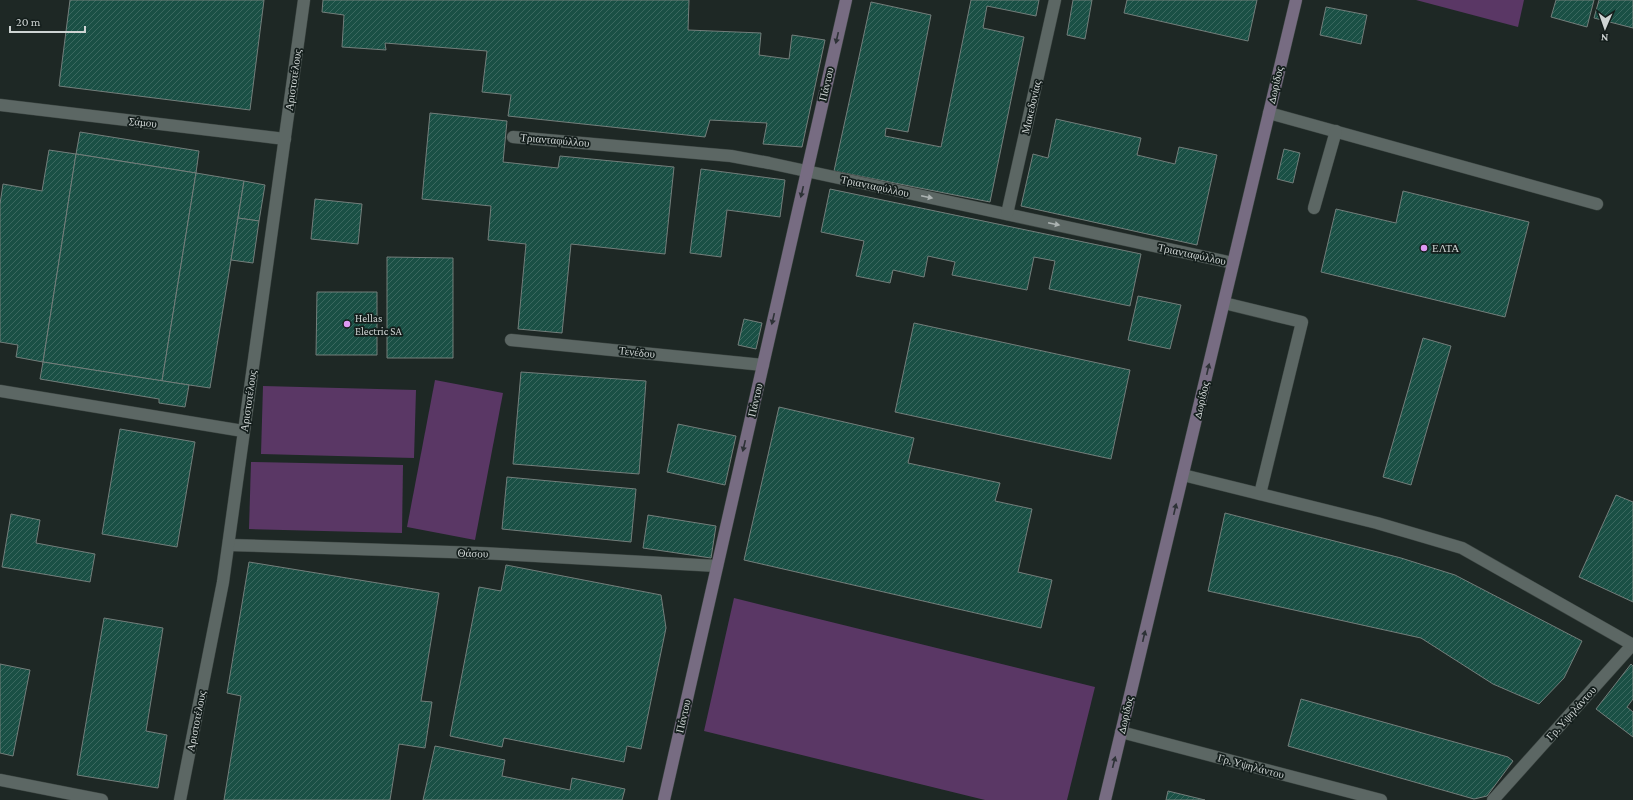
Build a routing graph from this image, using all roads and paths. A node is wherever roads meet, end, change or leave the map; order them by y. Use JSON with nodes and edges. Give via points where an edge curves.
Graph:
{"nodes":[{"id":1,"x":304,"y":0,"type":"edge"},
{"id":2,"x":846,"y":0,"type":"edge"},
{"id":3,"x":1055,"y":0,"type":"edge"},
{"id":4,"x":1296,"y":0,"type":"edge"},
{"id":5,"x":0,"y":105,"type":"edge"},
{"id":6,"x":1269,"y":112,"type":"junction"},
{"id":7,"x":1336,"y":131,"type":"junction"},
{"id":8,"x":513,"y":137,"type":"dead end"},
{"id":9,"x":285,"y":139,"type":"junction"},
{"id":10,"x":807,"y":172,"type":"junction"},
{"id":11,"x":1598,"y":204,"type":"dead end"},
{"id":12,"x":1314,"y":208,"type":"dead end"},
{"id":13,"x":1006,"y":214,"type":"junction"},
{"id":14,"x":1233,"y":263,"type":"junction"},
{"id":15,"x":1224,"y":303,"type":"junction"},
{"id":16,"x":511,"y":340,"type":"dead end"},
{"id":17,"x":762,"y":365,"type":"junction"},
{"id":18,"x":0,"y":391,"type":"edge"},
{"id":19,"x":243,"y":431,"type":"junction"},
{"id":20,"x":1183,"y":475,"type":"junction"},
{"id":21,"x":1260,"y":494,"type":"junction"},
{"id":22,"x":229,"y":545,"type":"junction"},
{"id":23,"x":717,"y":566,"type":"junction"},
{"id":24,"x":1633,"y":644,"type":"edge"},
{"id":25,"x":1122,"y":732,"type":"junction"},
{"id":26,"x":0,"y":780,"type":"edge"},
{"id":27,"x":102,"y":800,"type":"edge"},
{"id":28,"x":180,"y":800,"type":"edge"},
{"id":29,"x":664,"y":800,"type":"edge"},
{"id":30,"x":1105,"y":800,"type":"edge"},
{"id":31,"x":1381,"y":800,"type":"edge"},
{"id":32,"x":1493,"y":800,"type":"edge"}],
"edges":[{"from":1,"to":9,"type":"street","name":"Αριστοτέλους"},
{"from":2,"to":10,"type":"street","name":"Πάντου","one_way":true},
{"from":3,"to":13,"type":"street","name":"Μακεδονίας"},
{"from":4,"to":6,"type":"street","name":"Δωρίδος"},
{"from":5,"to":9,"type":"street","name":"Σάμου"},
{"from":6,"to":7,"type":"street"},
{"from":6,"to":14,"type":"street","name":"Δωρίδος"},
{"from":7,"to":11,"type":"street"},
{"from":7,"to":12,"type":"street"},
{"from":8,"to":10,"type":"street","name":"Τριανταφύλλου","via":[[731,156]]},
{"from":9,"to":19,"type":"street","name":"Αριστοτέλους"},
{"from":10,"to":13,"type":"street","name":"Τριανταφύλλου","one_way":true},
{"from":10,"to":17,"type":"street","name":"Πάντου","one_way":true},
{"from":13,"to":14,"type":"street","name":"Τριανταφύλλου","one_way":true},
{"from":14,"to":15,"type":"street","name":"Δωρίδος"},
{"from":20,"to":15,"type":"street","name":"Δωρίδος","one_way":true},
{"from":15,"to":21,"type":"street","via":[[1302,322]]},
{"from":16,"to":17,"type":"street","name":"Τενέδου"},
{"from":17,"to":23,"type":"street","name":"Πάντου","one_way":true},
{"from":18,"to":19,"type":"street"},
{"from":19,"to":22,"type":"street","name":"Αριστοτέλους"},
{"from":20,"to":21,"type":"street"},
{"from":25,"to":20,"type":"street","name":"Δωρίδος","one_way":true},
{"from":21,"to":24,"type":"street","via":[[1377,523],[1462,548]]},
{"from":22,"to":23,"type":"street","name":"Θάσου","via":[[481,553]]},
{"from":22,"to":28,"type":"street","name":"Αριστοτέλους"},
{"from":23,"to":29,"type":"street","name":"Πάντου"},
{"from":24,"to":32,"type":"street","name":"Γρ. Υψηλάντου"},
{"from":30,"to":25,"type":"street","name":"Δωρίδος","one_way":true},
{"from":25,"to":31,"type":"street","name":"Γρ. Υψηλάντου"},
{"from":26,"to":27,"type":"street"}]}
